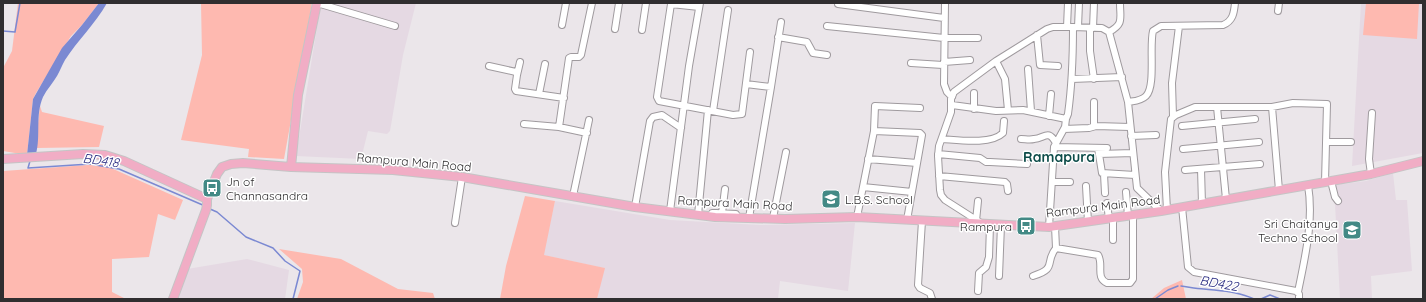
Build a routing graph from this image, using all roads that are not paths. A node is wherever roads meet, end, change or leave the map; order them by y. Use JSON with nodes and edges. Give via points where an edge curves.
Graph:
{"nodes":[{"id":1,"x":317,"y":3,"type":"edge"},
{"id":2,"x":566,"y":3,"type":"edge"},
{"id":3,"x":592,"y":3,"type":"edge"},
{"id":4,"x":619,"y":3,"type":"edge"},
{"id":5,"x":646,"y":3,"type":"edge"},
{"id":6,"x":945,"y":3,"type":"edge"},
{"id":7,"x":1068,"y":3,"type":"edge"},
{"id":8,"x":1079,"y":3,"type":"edge"},
{"id":9,"x":1094,"y":3,"type":"edge"},
{"id":10,"x":1120,"y":3,"type":"edge"},
{"id":11,"x":1235,"y":3,"type":"edge"},
{"id":12,"x":1279,"y":3,"type":"edge"},
{"id":13,"x":838,"y":4,"type":"edge"},
{"id":14,"x":700,"y":5,"type":"edge"},
{"id":15,"x":728,"y":10,"type":"dead end"},
{"id":16,"x":1278,"y":11,"type":"dead end"},
{"id":17,"x":944,"y":18,"type":"junction"},
{"id":18,"x":781,"y":22,"type":"dead end"},
{"id":19,"x":562,"y":25,"type":"dead end"},
{"id":20,"x":395,"y":26,"type":"dead end"},
{"id":21,"x":827,"y":26,"type":"dead end"},
{"id":22,"x":1179,"y":26,"type":"junction"},
{"id":23,"x":1073,"y":27,"type":"junction"},
{"id":24,"x":1092,"y":28,"type":"junction"},
{"id":25,"x":615,"y":29,"type":"dead end"},
{"id":26,"x":642,"y":30,"type":"dead end"},
{"id":27,"x":1109,"y":32,"type":"junction"},
{"id":28,"x":1037,"y":35,"type":"junction"},
{"id":29,"x":778,"y":37,"type":"junction"},
{"id":30,"x":944,"y":38,"type":"junction"},
{"id":31,"x":978,"y":38,"type":"dead end"},
{"id":32,"x":750,"y":52,"type":"dead end"},
{"id":33,"x":827,"y":55,"type":"dead end"},
{"id":34,"x":970,"y":60,"type":"dead end"},
{"id":35,"x":996,"y":61,"type":"junction"},
{"id":36,"x":520,"y":62,"type":"dead end"},
{"id":37,"x":911,"y":63,"type":"dead end"},
{"id":38,"x":944,"y":63,"type":"junction"},
{"id":39,"x":545,"y":64,"type":"dead end"},
{"id":40,"x":489,"y":66,"type":"dead end"},
{"id":41,"x":1058,"y":66,"type":"dead end"},
{"id":42,"x":1028,"y":69,"type":"dead end"},
{"id":43,"x":517,"y":74,"type":"junction"},
{"id":44,"x":1122,"y":77,"type":"junction"},
{"id":45,"x":1094,"y":78,"type":"junction"},
{"id":46,"x":1072,"y":79,"type":"junction"},
{"id":47,"x":746,"y":84,"type":"junction"},
{"id":48,"x":771,"y":88,"type":"junction"},
{"id":49,"x":974,"y":93,"type":"dead end"},
{"id":50,"x":539,"y":94,"type":"junction"},
{"id":51,"x":1051,"y":94,"type":"dead end"},
{"id":52,"x":952,"y":97,"type":"junction"},
{"id":53,"x":564,"y":98,"type":"junction"},
{"id":54,"x":1094,"y":102,"type":"dead end"},
{"id":55,"x":1128,"y":102,"type":"junction"},
{"id":56,"x":952,"y":105,"type":"junction"},
{"id":57,"x":684,"y":106,"type":"junction"},
{"id":58,"x":1272,"y":107,"type":"junction"},
{"id":59,"x":920,"y":108,"type":"dead end"},
{"id":60,"x":1217,"y":108,"type":"junction"},
{"id":61,"x":974,"y":109,"type":"junction"},
{"id":62,"x":710,"y":110,"type":"junction"},
{"id":63,"x":1008,"y":110,"type":"junction"},
{"id":64,"x":1031,"y":111,"type":"junction"},
{"id":65,"x":1372,"y":113,"type":"dead end"},
{"id":66,"x":1049,"y":116,"type":"junction"},
{"id":67,"x":1174,"y":116,"type":"junction"},
{"id":68,"x":1066,"y":119,"type":"junction"},
{"id":69,"x":1255,"y":119,"type":"dead end"},
{"id":70,"x":589,"y":120,"type":"dead end"},
{"id":71,"x":1004,"y":121,"type":"dead end"},
{"id":72,"x":1218,"y":123,"type":"junction"},
{"id":73,"x":524,"y":124,"type":"dead end"},
{"id":74,"x":1094,"y":126,"type":"junction"},
{"id":75,"x":1182,"y":126,"type":"dead end"},
{"id":76,"x":559,"y":127,"type":"junction"},
{"id":77,"x":1130,"y":127,"type":"junction"},
{"id":78,"x":681,"y":128,"type":"junction"},
{"id":79,"x":1064,"y":129,"type":"junction"},
{"id":80,"x":874,"y":132,"type":"junction"},
{"id":81,"x":587,"y":133,"type":"junction"},
{"id":82,"x":1131,"y":136,"type":"junction"},
{"id":83,"x":1156,"y":136,"type":"dead end"},
{"id":84,"x":942,"y":139,"type":"junction"},
{"id":85,"x":1021,"y":139,"type":"dead end"},
{"id":86,"x":1259,"y":142,"type":"dead end"},
{"id":87,"x":1326,"y":142,"type":"junction"},
{"id":88,"x":1351,"y":142,"type":"dead end"},
{"id":89,"x":1055,"y":145,"type":"junction"},
{"id":90,"x":1221,"y":145,"type":"junction"},
{"id":91,"x":1107,"y":148,"type":"dead end"},
{"id":92,"x":1183,"y":149,"type":"dead end"},
{"id":93,"x":1099,"y":151,"type":"junction"},
{"id":94,"x":786,"y":152,"type":"dead end"},
{"id":95,"x":1133,"y":153,"type":"junction"},
{"id":96,"x":938,"y":154,"type":"junction"},
{"id":97,"x":1054,"y":157,"type":"junction"},
{"id":98,"x":1080,"y":158,"type":"dead end"},
{"id":99,"x":3,"y":159,"type":"edge"},
{"id":100,"x":868,"y":159,"type":"junction"},
{"id":101,"x":1423,"y":161,"type":"edge"},
{"id":102,"x":917,"y":163,"type":"junction"},
{"id":103,"x":1027,"y":164,"type":"dead end"},
{"id":104,"x":1260,"y":164,"type":"dead end"},
{"id":105,"x":291,"y":167,"type":"junction"},
{"id":106,"x":1223,"y":167,"type":"junction"},
{"id":107,"x":1201,"y":169,"type":"junction"},
{"id":108,"x":1185,"y":170,"type":"dead end"},
{"id":109,"x":1104,"y":174,"type":"junction"},
{"id":110,"x":1371,"y":174,"type":"junction"},
{"id":111,"x":1135,"y":175,"type":"junction"},
{"id":112,"x":939,"y":176,"type":"junction"},
{"id":113,"x":462,"y":177,"type":"junction"},
{"id":114,"x":1328,"y":181,"type":"junction"},
{"id":115,"x":1052,"y":182,"type":"junction"},
{"id":116,"x":1070,"y":182,"type":"dead end"},
{"id":117,"x":1308,"y":185,"type":"junction"},
{"id":118,"x":1086,"y":186,"type":"dead end"},
{"id":119,"x":863,"y":187,"type":"junction"},
{"id":120,"x":725,"y":189,"type":"dead end"},
{"id":121,"x":1279,"y":190,"type":"junction"},
{"id":122,"x":1008,"y":191,"type":"dead end"},
{"id":123,"x":912,"y":192,"type":"junction"},
{"id":124,"x":1126,"y":192,"type":"dead end"},
{"id":125,"x":1105,"y":194,"type":"dead end"},
{"id":126,"x":573,"y":196,"type":"junction"},
{"id":127,"x":1226,"y":199,"type":"junction"},
{"id":128,"x":978,"y":201,"type":"dead end"},
{"id":129,"x":1338,"y":201,"type":"dead end"},
{"id":130,"x":1107,"y":203,"type":"dead end"},
{"id":131,"x":206,"y":204,"type":"junction"},
{"id":132,"x":1202,"y":204,"type":"junction"},
{"id":133,"x":635,"y":207,"type":"junction"},
{"id":134,"x":1182,"y":207,"type":"junction"},
{"id":135,"x":670,"y":211,"type":"junction"},
{"id":136,"x":1164,"y":211,"type":"junction"},
{"id":137,"x":722,"y":213,"type":"junction"},
{"id":138,"x":698,"y":215,"type":"junction"},
{"id":139,"x":711,"y":216,"type":"junction"},
{"id":140,"x":1130,"y":216,"type":"junction"},
{"id":141,"x":857,"y":217,"type":"junction"},
{"id":142,"x":737,"y":218,"type":"junction"},
{"id":143,"x":749,"y":218,"type":"junction"},
{"id":144,"x":773,"y":218,"type":"junction"},
{"id":145,"x":1111,"y":218,"type":"junction"},
{"id":146,"x":907,"y":220,"type":"junction"},
{"id":147,"x":922,"y":221,"type":"junction"},
{"id":148,"x":1088,"y":222,"type":"junction"},
{"id":149,"x":455,"y":223,"type":"dead end"},
{"id":150,"x":983,"y":223,"type":"junction"},
{"id":151,"x":1001,"y":225,"type":"junction"},
{"id":152,"x":1052,"y":226,"type":"junction"},
{"id":153,"x":1113,"y":240,"type":"dead end"},
{"id":154,"x":1056,"y":248,"type":"junction"},
{"id":155,"x":999,"y":276,"type":"dead end"},
{"id":156,"x":1033,"y":276,"type":"dead end"},
{"id":157,"x":978,"y":291,"type":"dead end"},
{"id":158,"x":1298,"y":292,"type":"junction"},
{"id":159,"x":172,"y":299,"type":"edge"},
{"id":160,"x":932,"y":299,"type":"edge"},
{"id":161,"x":1299,"y":299,"type":"edge"}],
"edges":[{"from":1,"to":20,"type":"street"},
{"from":1,"to":105,"type":"main road","via":[[298,96]]},
{"from":2,"to":19,"type":"street"},
{"from":3,"to":53,"type":"street","via":[[581,56],[569,58]]},
{"from":4,"to":25,"type":"street"},
{"from":5,"to":26,"type":"street"},
{"from":6,"to":17,"type":"street"},
{"from":7,"to":23,"type":"street"},
{"from":8,"to":23,"type":"street"},
{"from":9,"to":24,"type":"street"},
{"from":10,"to":27,"type":"street","via":[[1120,24],[1118,28]]},
{"from":11,"to":22,"type":"street","via":[[1232,18],[1228,23],[1216,26]]},
{"from":12,"to":16,"type":"street"},
{"from":13,"to":17,"type":"street"},
{"from":14,"to":57,"type":"street"},
{"from":14,"to":57,"type":"street","via":[[671,4],[657,97],[660,102]]},
{"from":15,"to":62,"type":"street"},
{"from":17,"to":30,"type":"street"},
{"from":18,"to":29,"type":"street"},
{"from":21,"to":30,"type":"street"},
{"from":22,"to":55,"type":"street","via":[[1161,26],[1153,31],[1148,94],[1145,98]]},
{"from":22,"to":67,"type":"street","via":[[1172,83]]},
{"from":23,"to":24,"type":"street"},
{"from":23,"to":28,"type":"street","via":[[1053,27]]},
{"from":23,"to":46,"type":"street"},
{"from":24,"to":27,"type":"street","via":[[1102,28]]},
{"from":24,"to":45,"type":"street","via":[[1090,51]]},
{"from":27,"to":44,"type":"street"},
{"from":28,"to":35,"type":"street"},
{"from":28,"to":41,"type":"street","via":[[1040,65]]},
{"from":29,"to":33,"type":"street","via":[[807,42],[812,53]]},
{"from":29,"to":48,"type":"street"},
{"from":30,"to":31,"type":"street"},
{"from":30,"to":38,"type":"street"},
{"from":32,"to":47,"type":"street"},
{"from":34,"to":38,"type":"street"},
{"from":35,"to":52,"type":"street","via":[[957,89]]},
{"from":35,"to":63,"type":"street","via":[[1005,80]]},
{"from":36,"to":43,"type":"street"},
{"from":37,"to":38,"type":"street"},
{"from":38,"to":52,"type":"street","via":[[945,87]]},
{"from":39,"to":50,"type":"street"},
{"from":40,"to":43,"type":"street"},
{"from":42,"to":64,"type":"street"},
{"from":43,"to":50,"type":"street","via":[[516,91]]},
{"from":44,"to":45,"type":"street"},
{"from":44,"to":55,"type":"street"},
{"from":45,"to":46,"type":"street"},
{"from":46,"to":68,"type":"street"},
{"from":47,"to":48,"type":"street"},
{"from":47,"to":62,"type":"street","via":[[742,114]]},
{"from":48,"to":143,"type":"street"},
{"from":49,"to":61,"type":"street"},
{"from":50,"to":53,"type":"street"},
{"from":51,"to":66,"type":"street"},
{"from":52,"to":56,"type":"street"},
{"from":53,"to":76,"type":"street"},
{"from":54,"to":74,"type":"street"},
{"from":55,"to":77,"type":"street"},
{"from":56,"to":61,"type":"street"},
{"from":56,"to":84,"type":"street"},
{"from":57,"to":62,"type":"street"},
{"from":57,"to":78,"type":"street"},
{"from":58,"to":60,"type":"street"},
{"from":58,"to":87,"type":"street","via":[[1293,103],[1327,104]]},
{"from":58,"to":121,"type":"street"},
{"from":59,"to":80,"type":"street","via":[[875,106]]},
{"from":60,"to":67,"type":"street","via":[[1195,107]]},
{"from":60,"to":72,"type":"street"},
{"from":61,"to":63,"type":"street"},
{"from":62,"to":138,"type":"street"},
{"from":63,"to":64,"type":"street"},
{"from":64,"to":66,"type":"street"},
{"from":65,"to":110,"type":"street","via":[[1369,158]]},
{"from":66,"to":68,"type":"street"},
{"from":67,"to":136,"type":"street","via":[[1171,119],[1165,172]]},
{"from":68,"to":79,"type":"street"},
{"from":69,"to":72,"type":"street"},
{"from":70,"to":81,"type":"street"},
{"from":71,"to":84,"type":"street","via":[[1003,133],[995,138],[974,141]]},
{"from":72,"to":75,"type":"street"},
{"from":72,"to":90,"type":"street"},
{"from":73,"to":76,"type":"street"},
{"from":74,"to":77,"type":"street"},
{"from":74,"to":79,"type":"street"},
{"from":76,"to":81,"type":"street"},
{"from":77,"to":82,"type":"street"},
{"from":78,"to":133,"type":"street","via":[[662,115],[653,117],[650,121]]},
{"from":78,"to":135,"type":"street"},
{"from":79,"to":89,"type":"street"},
{"from":80,"to":100,"type":"street"},
{"from":80,"to":102,"type":"street","via":[[921,134]]},
{"from":81,"to":126,"type":"street"},
{"from":82,"to":83,"type":"street"},
{"from":82,"to":95,"type":"street"},
{"from":84,"to":96,"type":"street"},
{"from":85,"to":89,"type":"street","via":[[1034,140],[1048,135],[1052,136]]},
{"from":86,"to":90,"type":"street"},
{"from":87,"to":88,"type":"street"},
{"from":87,"to":114,"type":"street"},
{"from":89,"to":93,"type":"street"},
{"from":89,"to":97,"type":"street"},
{"from":90,"to":92,"type":"street"},
{"from":90,"to":106,"type":"street"},
{"from":91,"to":93,"type":"street"},
{"from":93,"to":95,"type":"street"},
{"from":93,"to":109,"type":"street","via":[[1101,171]]},
{"from":94,"to":144,"type":"street"},
{"from":95,"to":111,"type":"street"},
{"from":96,"to":103,"type":"street","via":[[980,158],[986,162]]},
{"from":96,"to":112,"type":"street"},
{"from":97,"to":98,"type":"street"},
{"from":97,"to":115,"type":"street"},
{"from":99,"to":131,"type":"main road","via":[[105,155],[124,161]]},
{"from":100,"to":102,"type":"street"},
{"from":100,"to":119,"type":"street"},
{"from":101,"to":110,"type":"main road","name":"Rampura Main Road"},
{"from":102,"to":123,"type":"street"},
{"from":104,"to":106,"type":"street"},
{"from":105,"to":113,"type":"main road","name":"Rampura Main Road","via":[[393,170]]},
{"from":105,"to":131,"type":"main road","name":"Rampura Main Road","via":[[243,163],[222,167]]},
{"from":106,"to":107,"type":"street"},
{"from":106,"to":127,"type":"street"},
{"from":107,"to":108,"type":"street"},
{"from":107,"to":132,"type":"street"},
{"from":109,"to":111,"type":"street"},
{"from":109,"to":125,"type":"street"},
{"from":110,"to":114,"type":"main road","name":"Rampura Main Road"},
{"from":111,"to":136,"type":"street","via":[[1138,190]]},
{"from":112,"to":122,"type":"street","via":[[1005,182]]},
{"from":112,"to":150,"type":"street","via":[[941,195],[945,200]]},
{"from":113,"to":126,"type":"main road","name":"Rampura Main Road"},
{"from":113,"to":149,"type":"street"},
{"from":114,"to":117,"type":"main road","name":"Rampura Main Road"},
{"from":114,"to":129,"type":"street"},
{"from":115,"to":116,"type":"street"},
{"from":115,"to":152,"type":"street"},
{"from":117,"to":121,"type":"main road","name":"Rampura Main Road"},
{"from":117,"to":158,"type":"street","via":[[1310,236]]},
{"from":118,"to":148,"type":"street"},
{"from":119,"to":123,"type":"street"},
{"from":119,"to":141,"type":"street"},
{"from":120,"to":137,"type":"street"},
{"from":121,"to":127,"type":"main road","name":"Rampura Main Road"},
{"from":123,"to":146,"type":"street"},
{"from":124,"to":140,"type":"street"},
{"from":126,"to":133,"type":"main road","name":"Rampura Main Road"},
{"from":127,"to":132,"type":"main road","name":"Rampura Main Road"},
{"from":128,"to":150,"type":"street"},
{"from":130,"to":145,"type":"street"},
{"from":131,"to":159,"type":"main road"},
{"from":132,"to":134,"type":"main road","name":"Rampura Main Road"},
{"from":133,"to":135,"type":"main road","name":"Rampura Main Road"},
{"from":134,"to":136,"type":"main road","name":"Rampura Main Road"},
{"from":134,"to":158,"type":"street","via":[[1190,270]]},
{"from":135,"to":138,"type":"main road","name":"Rampura Main Road"},
{"from":136,"to":140,"type":"main road","name":"Rampura Main Road"},
{"from":137,"to":139,"type":"street","via":[[713,213]]},
{"from":137,"to":142,"type":"street","via":[[737,214]]},
{"from":138,"to":139,"type":"main road","name":"Rampura Main Road"},
{"from":139,"to":142,"type":"main road","name":"Rampura Main Road"},
{"from":140,"to":145,"type":"main road","name":"Rampura Main Road"},
{"from":140,"to":154,"type":"street","via":[[1133,279],[1130,283],[1104,282],[1100,275],[1098,255]]},
{"from":141,"to":144,"type":"main road","name":"Rampura Main Road"},
{"from":141,"to":146,"type":"main road","name":"Rampura Main Road"},
{"from":142,"to":143,"type":"main road","name":"Rampura Main Road"},
{"from":143,"to":144,"type":"main road","name":"Rampura Main Road"},
{"from":145,"to":148,"type":"main road","name":"Rampura Main Road"},
{"from":145,"to":153,"type":"street"},
{"from":146,"to":147,"type":"main road","name":"Rampura Main Road"},
{"from":147,"to":150,"type":"main road","name":"Rampura Main Road"},
{"from":147,"to":160,"type":"street","via":[[918,284],[930,293]]},
{"from":148,"to":152,"type":"main road","name":"Rampura Main Road"},
{"from":150,"to":151,"type":"main road","name":"Rampura Main Road"},
{"from":150,"to":157,"type":"street","via":[[990,257],[986,267],[979,273]]},
{"from":151,"to":152,"type":"main road","name":"Rampura Main Road"},
{"from":151,"to":155,"type":"street"},
{"from":152,"to":154,"type":"street"},
{"from":154,"to":156,"type":"street","via":[[1048,269]]},
{"from":158,"to":161,"type":"street"}]}
